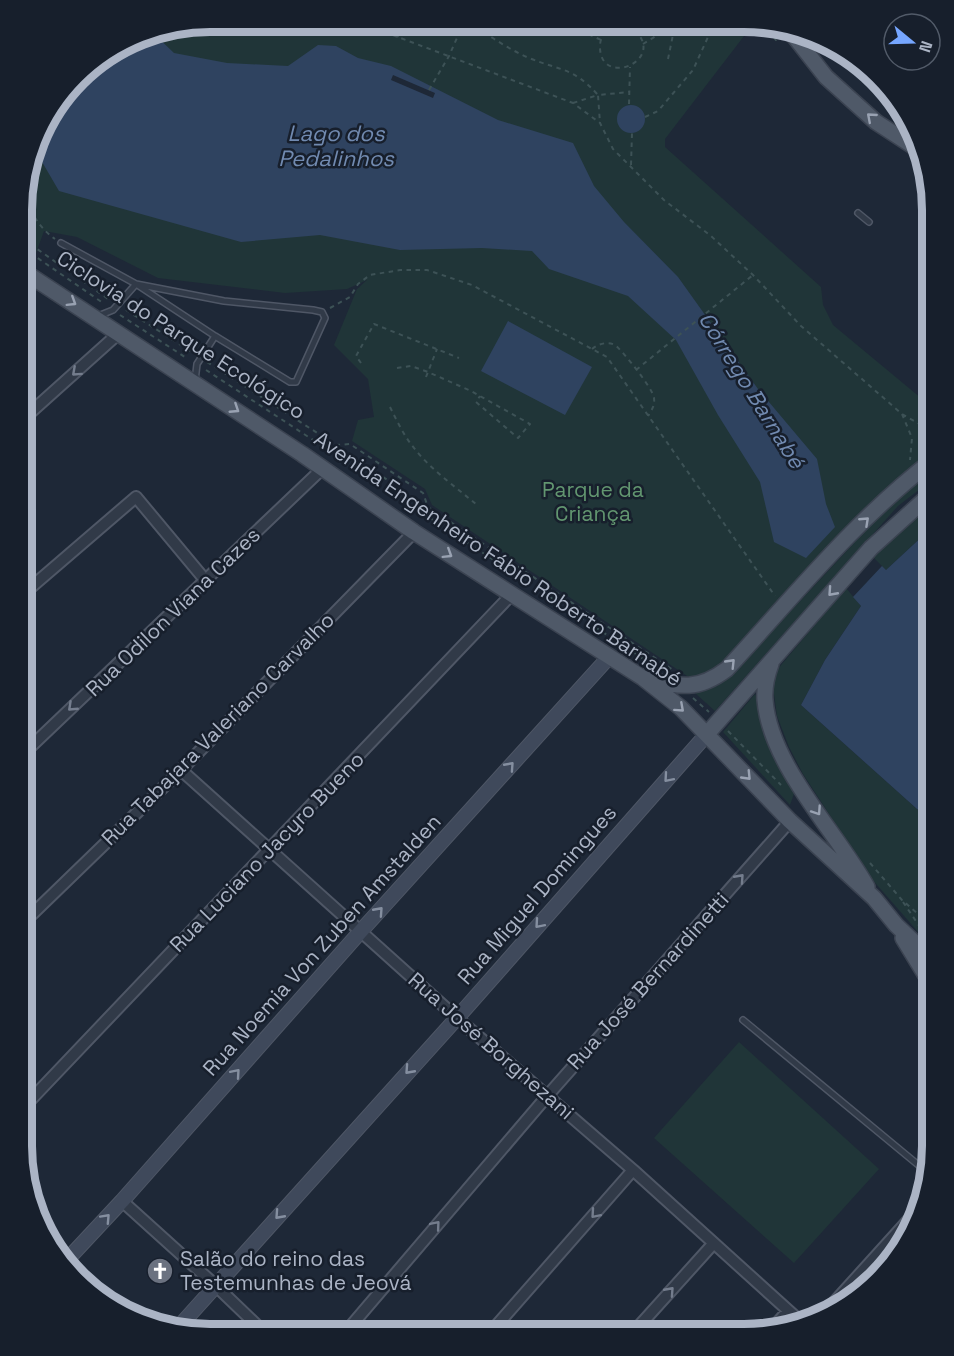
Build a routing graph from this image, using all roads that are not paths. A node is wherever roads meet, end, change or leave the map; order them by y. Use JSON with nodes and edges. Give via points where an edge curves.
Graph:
{"nodes":[{"id":1,"x":809,"y":45,"type":"edge"},
{"id":2,"x":910,"y":145,"type":"edge"},
{"id":3,"x":858,"y":213,"type":"dead end"},
{"id":4,"x":869,"y":222,"type":"dead end"},
{"id":5,"x":61,"y":243,"type":"road end"},
{"id":6,"x":32,"y":277,"type":"edge"},
{"id":7,"x":136,"y":284,"type":"junction"},
{"id":8,"x":95,"y":317,"type":"junction"},
{"id":9,"x":119,"y":333,"type":"junction"},
{"id":10,"x":215,"y":336,"type":"junction"},
{"id":11,"x":195,"y":383,"type":"junction"},
{"id":12,"x":32,"y":411,"type":"edge"},
{"id":13,"x":323,"y":468,"type":"junction"},
{"id":14,"x":922,"y":468,"type":"edge"},
{"id":15,"x":922,"y":502,"type":"edge"},
{"id":16,"x":414,"y":532,"type":"junction"},
{"id":17,"x":206,"y":581,"type":"junction"},
{"id":18,"x":32,"y":586,"type":"edge"},
{"id":19,"x":512,"y":594,"type":"junction"},
{"id":20,"x":609,"y":657,"type":"junction"},
{"id":21,"x":771,"y":661,"type":"junction"},
{"id":22,"x":644,"y":678,"type":"junction"},
{"id":23,"x":706,"y":734,"type":"junction"},
{"id":24,"x":32,"y":745,"type":"edge"},
{"id":25,"x":181,"y":770,"type":"junction"},
{"id":26,"x":790,"y":821,"type":"junction"},
{"id":27,"x":270,"y":850,"type":"junction"},
{"id":28,"x":874,"y":898,"type":"junction"},
{"id":29,"x":32,"y":915,"type":"edge"},
{"id":30,"x":896,"y":925,"type":"junction"},
{"id":31,"x":362,"y":931,"type":"junction"},
{"id":32,"x":922,"y":950,"type":"edge"},
{"id":33,"x":922,"y":970,"type":"edge"},
{"id":34,"x":457,"y":1018,"type":"junction"},
{"id":35,"x":743,"y":1020,"type":"dead end"},
{"id":36,"x":548,"y":1095,"type":"junction"},
{"id":37,"x":32,"y":1099,"type":"edge"},
{"id":38,"x":921,"y":1167,"type":"edge"},
{"id":39,"x":633,"y":1170,"type":"junction"},
{"id":40,"x":122,"y":1201,"type":"junction"},
{"id":41,"x":903,"y":1227,"type":"edge"},
{"id":42,"x":713,"y":1244,"type":"junction"},
{"id":43,"x":882,"y":1251,"type":"junction"},
{"id":44,"x":886,"y":1254,"type":"edge"},
{"id":45,"x":70,"y":1257,"type":"edge"},
{"id":46,"x":215,"y":1285,"type":"junction"},
{"id":47,"x":841,"y":1295,"type":"edge"},
{"id":48,"x":788,"y":1311,"type":"junction"},
{"id":49,"x":795,"y":1317,"type":"edge"},
{"id":50,"x":779,"y":1321,"type":"edge"},
{"id":51,"x":183,"y":1322,"type":"edge"},
{"id":52,"x":256,"y":1324,"type":"edge"},
{"id":53,"x":353,"y":1324,"type":"edge"},
{"id":54,"x":498,"y":1324,"type":"edge"},
{"id":55,"x":641,"y":1324,"type":"edge"}],
"edges":[{"from":2,"to":1,"type":"main road","one_way":true,"via":[[868,115],[826,77]]},
{"from":3,"to":4,"type":"lane"},
{"from":5,"to":7,"type":"lane"},
{"from":6,"to":8,"type":"main road","name":"Avenida Engenheiro Fábio Roberto Barnabé","one_way":true},
{"from":7,"to":8,"type":"lane","via":[[113,310]]},
{"from":7,"to":10,"type":"lane"},
{"from":7,"to":10,"type":"lane","via":[[225,301],[322,312],[325,318],[296,382]]},
{"from":8,"to":9,"type":"main road","name":"Avenida Engenheiro Fábio Roberto Barnabé"},
{"from":9,"to":11,"type":"main road","name":"Avenida Engenheiro Fábio Roberto Barnabé"},
{"from":9,"to":12,"type":"street","one_way":true},
{"from":10,"to":11,"type":"lane","via":[[197,364]]},
{"from":11,"to":13,"type":"main road","name":"Avenida Engenheiro Fábio Roberto Barnabé","one_way":true},
{"from":13,"to":16,"type":"main road","name":"Avenida Engenheiro Fábio Roberto Barnabé"},
{"from":13,"to":17,"type":"street","name":"Rua Odilon Viana Cazes"},
{"from":22,"to":14,"type":"main road","one_way":true,"via":[[680,687],[705,682],[727,669],[857,528]]},
{"from":15,"to":21,"type":"main road","name":"Rua Miguel Domingues","one_way":true,"via":[[872,548]]},
{"from":16,"to":19,"type":"main road","name":"Avenida Engenheiro Fábio Roberto Barnabé","one_way":true},
{"from":16,"to":25,"type":"street","name":"Rua Tabajara Valeriano Carvalho"},
{"from":17,"to":18,"type":"street","via":[[136,497]]},
{"from":17,"to":24,"type":"street","name":"Rua Odilon Viana Cazes","one_way":true},
{"from":19,"to":20,"type":"main road","name":"Avenida Engenheiro Fábio Roberto Barnabé"},
{"from":19,"to":27,"type":"street","name":"Rua Luciano Jacyro Bueno"},
{"from":20,"to":22,"type":"main road","name":"Avenida Engenheiro Fábio Roberto Barnabé"},
{"from":31,"to":20,"type":"main road","name":"Rua Noemia Von Zuben Amstalden","one_way":true},
{"from":21,"to":23,"type":"main road","name":"Rua Miguel Domingues"},
{"from":21,"to":28,"type":"main road","one_way":true,"via":[[765,699],[783,757]]},
{"from":22,"to":23,"type":"main road","name":"Avenida Engenheiro Fábio Roberto Barnabé","one_way":true},
{"from":23,"to":26,"type":"main road","name":"Avenida Engenheiro Fábio Roberto Barnabé","one_way":true},
{"from":23,"to":34,"type":"main road","name":"Rua Miguel Domingues","one_way":true},
{"from":25,"to":27,"type":"street","name":"Rua José Borghezani"},
{"from":25,"to":29,"type":"street","name":"Rua Tabajara Valeriano Carvalho"},
{"from":26,"to":28,"type":"main road","name":"Avenida Engenheiro Fábio Roberto Barnabé"},
{"from":36,"to":26,"type":"street","name":"Rua José Bernardinetti","one_way":true},
{"from":27,"to":31,"type":"street","name":"Rua José Borghezani"},
{"from":27,"to":37,"type":"street","name":"Rua Luciano Jacyro Bueno"},
{"from":28,"to":30,"type":"main road","name":"Avenida Engenheiro Fábio Roberto Barnabé"},
{"from":30,"to":32,"type":"main road","name":"Avenida Engenheiro Fábio Roberto Barnabé"},
{"from":30,"to":33,"type":"main road"},
{"from":31,"to":34,"type":"street","name":"Rua José Borghezani"},
{"from":40,"to":31,"type":"main road","name":"Rua Noemia Von Zuben Amstalden","one_way":true},
{"from":34,"to":36,"type":"street","name":"Rua José Borghezani"},
{"from":34,"to":46,"type":"main road","name":"Rua Miguel Domingues","one_way":true},
{"from":35,"to":38,"type":"lane"},
{"from":36,"to":39,"type":"street","name":"Rua José Borghezani"},
{"from":53,"to":36,"type":"street","name":"Rua José Bernardinetti","one_way":true},
{"from":39,"to":42,"type":"street","name":"Rua José Borghezani"},
{"from":39,"to":54,"type":"street","one_way":true},
{"from":45,"to":40,"type":"main road","name":"Rua Noemia Von Zuben Amstalden","one_way":true},
{"from":40,"to":46,"type":"street"},
{"from":41,"to":43,"type":"street"},
{"from":42,"to":48,"type":"street","name":"Rua José Borghezani"},
{"from":55,"to":42,"type":"street","one_way":true},
{"from":43,"to":44,"type":"street"},
{"from":43,"to":47,"type":"street"},
{"from":46,"to":51,"type":"main road","name":"Rua Miguel Domingues"},
{"from":46,"to":52,"type":"street"},
{"from":48,"to":49,"type":"street","name":"Rua José Borghezani"},
{"from":48,"to":50,"type":"street"}]}
